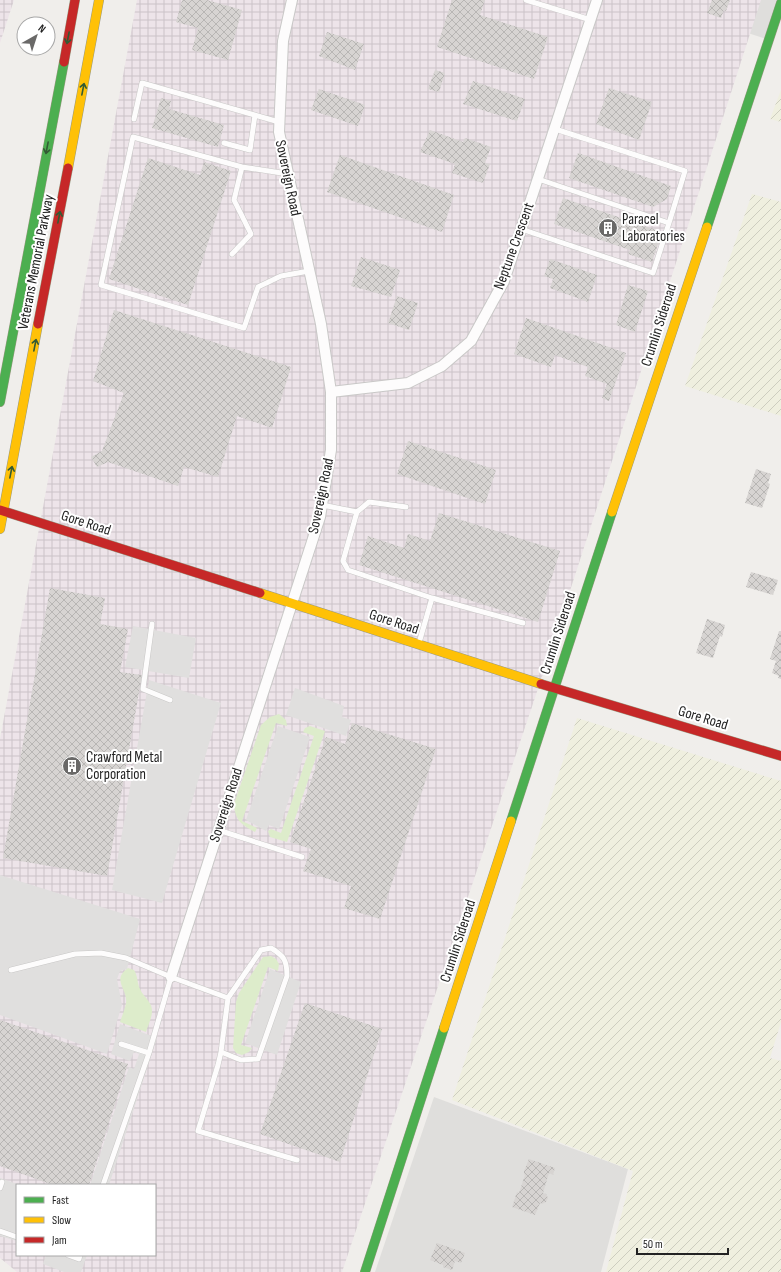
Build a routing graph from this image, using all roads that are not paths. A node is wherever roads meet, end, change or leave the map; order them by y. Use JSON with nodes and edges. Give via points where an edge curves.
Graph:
{"nodes":[{"id":1,"x":75,"y":0,"type":"edge"},
{"id":2,"x":100,"y":0,"type":"edge"},
{"id":3,"x":292,"y":0,"type":"edge"},
{"id":4,"x":526,"y":0,"type":"edge"},
{"id":5,"x":597,"y":0,"type":"edge"},
{"id":6,"x":781,"y":3,"type":"edge"},
{"id":7,"x":591,"y":20,"type":"junction"},
{"id":8,"x":255,"y":115,"type":"junction"},
{"id":9,"x":134,"y":119,"type":"dead end"},
{"id":10,"x":279,"y":122,"type":"junction"},
{"id":11,"x":554,"y":129,"type":"junction"},
{"id":12,"x":224,"y":143,"type":"dead end"},
{"id":13,"x":242,"y":167,"type":"junction"},
{"id":14,"x":288,"y":174,"type":"junction"},
{"id":15,"x":538,"y":179,"type":"junction"},
{"id":16,"x":669,"y":223,"type":"junction"},
{"id":17,"x":521,"y":229,"type":"junction"},
{"id":18,"x":232,"y":254,"type":"dead end"},
{"id":19,"x":309,"y":271,"type":"junction"},
{"id":20,"x":331,"y":392,"type":"junction"},
{"id":21,"x":0,"y":402,"type":"edge"},
{"id":22,"x":322,"y":505,"type":"junction"},
{"id":23,"x":406,"y":507,"type":"dead end"},
{"id":24,"x":2,"y":510,"type":"edge"},
{"id":25,"x":357,"y":512,"type":"junction"},
{"id":26,"x":0,"y":529,"type":"edge"},
{"id":27,"x":432,"y":598,"type":"junction"},
{"id":28,"x":291,"y":604,"type":"junction"},
{"id":29,"x":524,"y":623,"type":"dead end"},
{"id":30,"x":152,"y":624,"type":"dead end"},
{"id":31,"x":418,"y":645,"type":"junction"},
{"id":32,"x":554,"y":688,"type":"junction"},
{"id":33,"x":170,"y":700,"type":"dead end"},
{"id":34,"x":781,"y":756,"type":"edge"},
{"id":35,"x":218,"y":830,"type":"junction"},
{"id":36,"x":302,"y":858,"type":"dead end"},
{"id":37,"x":11,"y":970,"type":"dead end"},
{"id":38,"x":171,"y":977,"type":"junction"},
{"id":39,"x":228,"y":998,"type":"junction"},
{"id":40,"x":121,"y":1044,"type":"dead end"},
{"id":41,"x":221,"y":1052,"type":"junction"},
{"id":42,"x":149,"y":1053,"type":"junction"},
{"id":43,"x":297,"y":1160,"type":"dead end"},
{"id":44,"x":2,"y":1182,"type":"dead end"},
{"id":45,"x":103,"y":1184,"type":"edge"},
{"id":46,"x":0,"y":1188,"type":"edge"},
{"id":47,"x":0,"y":1231,"type":"edge"},
{"id":48,"x":16,"y":1237,"type":"edge"},
{"id":49,"x":71,"y":1256,"type":"edge"},
{"id":50,"x":80,"y":1256,"type":"edge"},
{"id":51,"x":365,"y":1272,"type":"edge"}],
"edges":[{"from":1,"to":21,"type":"main road","name":"Veterans Memorial Parkway","one_way":true},
{"from":24,"to":2,"type":"main road","name":"Veterans Memorial Parkway","one_way":true},
{"from":3,"to":10,"type":"street","name":"Sovereign Road","via":[[283,41]]},
{"from":4,"to":7,"type":"lane"},
{"from":5,"to":7,"type":"street","name":"Neptune Crescent"},
{"from":6,"to":32,"type":"main road","name":"Crumlin Sideroad"},
{"from":7,"to":11,"type":"street","name":"Neptune Crescent"},
{"from":8,"to":9,"type":"lane","via":[[142,83]]},
{"from":8,"to":10,"type":"lane"},
{"from":8,"to":12,"type":"lane","via":[[250,150]]},
{"from":10,"to":14,"type":"street","name":"Sovereign Road"},
{"from":11,"to":15,"type":"street","name":"Neptune Crescent"},
{"from":11,"to":16,"type":"lane","via":[[685,171]]},
{"from":13,"to":14,"type":"lane"},
{"from":13,"to":18,"type":"lane","via":[[234,200],[252,234]]},
{"from":13,"to":19,"type":"lane","via":[[133,137],[101,285],[244,328],[258,287],[281,276]]},
{"from":14,"to":19,"type":"street","name":"Sovereign Road"},
{"from":15,"to":16,"type":"lane"},
{"from":15,"to":17,"type":"street","name":"Neptune Crescent"},
{"from":16,"to":17,"type":"lane","via":[[653,273]]},
{"from":17,"to":20,"type":"street","name":"Neptune Crescent","via":[[504,281],[471,341],[442,366],[408,383]]},
{"from":19,"to":20,"type":"street","name":"Sovereign Road","via":[[321,324]]},
{"from":20,"to":22,"type":"street","name":"Sovereign Road","via":[[331,450]]},
{"from":22,"to":25,"type":"lane"},
{"from":22,"to":28,"type":"street","name":"Sovereign Road"},
{"from":23,"to":25,"type":"lane","via":[[370,502]]},
{"from":24,"to":26,"type":"main road","name":"Veterans Memorial Parkway"},
{"from":24,"to":28,"type":"main road","name":"Gore Road"},
{"from":25,"to":27,"type":"lane","via":[[343,561],[348,570]]},
{"from":27,"to":29,"type":"lane"},
{"from":27,"to":31,"type":"lane"},
{"from":28,"to":31,"type":"main road","name":"Gore Road"},
{"from":28,"to":35,"type":"street","name":"Sovereign Road"},
{"from":30,"to":33,"type":"lane","via":[[143,689]]},
{"from":31,"to":32,"type":"main road","name":"Gore Road"},
{"from":32,"to":34,"type":"main road","name":"Gore Road"},
{"from":32,"to":51,"type":"main road","name":"Crumlin Sideroad"},
{"from":35,"to":36,"type":"lane"},
{"from":35,"to":38,"type":"street","name":"Sovereign Road"},
{"from":37,"to":38,"type":"lane","via":[[75,954],[101,954],[126,958]]},
{"from":38,"to":39,"type":"lane"},
{"from":38,"to":42,"type":"lane"},
{"from":39,"to":41,"type":"lane"},
{"from":39,"to":41,"type":"lane","via":[[261,950],[271,948],[282,955],[287,965],[287,976],[258,1059],[241,1060]]},
{"from":40,"to":42,"type":"lane"},
{"from":41,"to":43,"type":"lane","via":[[198,1131]]},
{"from":42,"to":45,"type":"lane"},
{"from":44,"to":46,"type":"lane"},
{"from":47,"to":48,"type":"lane"},
{"from":49,"to":50,"type":"lane","via":[[79,1259]]}]}
